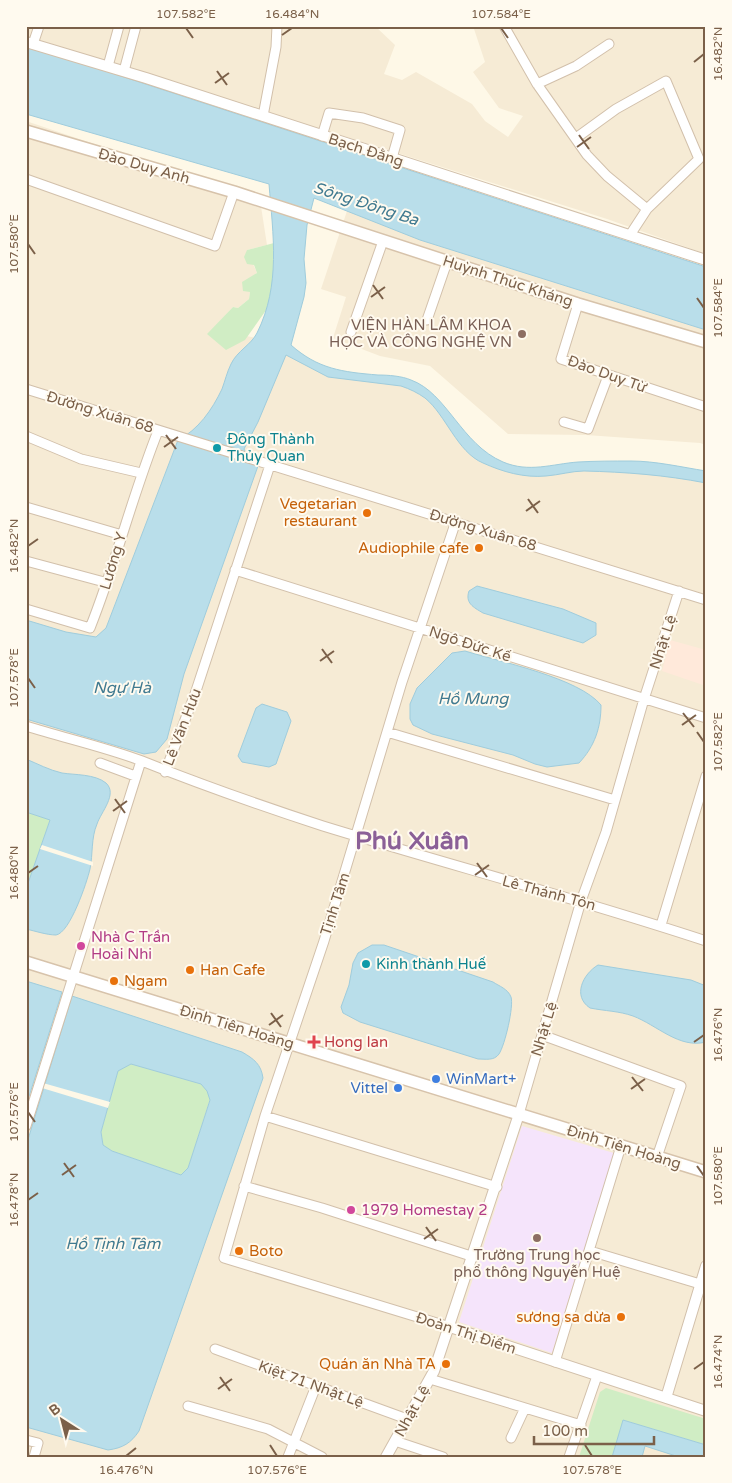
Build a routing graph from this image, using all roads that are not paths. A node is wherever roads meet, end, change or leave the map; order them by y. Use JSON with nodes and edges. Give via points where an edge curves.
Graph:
{"nodes":[{"id":1,"x":39,"y":26,"type":"edge"},
{"id":2,"x":119,"y":26,"type":"edge"},
{"id":3,"x":136,"y":26,"type":"edge"},
{"id":4,"x":277,"y":26,"type":"edge"},
{"id":5,"x":504,"y":26,"type":"edge"},
{"id":6,"x":29,"y":43,"type":"edge"},
{"id":7,"x":609,"y":44,"type":"dead end"},
{"id":8,"x":108,"y":66,"type":"junction"},
{"id":9,"x":124,"y":72,"type":"junction"},
{"id":10,"x":537,"y":84,"type":"junction"},
{"id":11,"x":263,"y":116,"type":"junction"},
{"id":12,"x":26,"y":131,"type":"edge"},
{"id":13,"x":322,"y":136,"type":"junction"},
{"id":14,"x":576,"y":138,"type":"junction"},
{"id":15,"x":392,"y":158,"type":"junction"},
{"id":16,"x":26,"y":179,"type":"edge"},
{"id":17,"x":234,"y":192,"type":"junction"},
{"id":18,"x":647,"y":209,"type":"junction"},
{"id":19,"x":312,"y":217,"type":"joint"},
{"id":20,"x":630,"y":236,"type":"junction"},
{"id":21,"x":384,"y":242,"type":"junction"},
{"id":22,"x":706,"y":260,"type":"edge"},
{"id":23,"x":447,"y":262,"type":"junction"},
{"id":24,"x":578,"y":304,"type":"junction"},
{"id":25,"x":427,"y":320,"type":"dead end"},
{"id":26,"x":351,"y":332,"type":"dead end"},
{"id":27,"x":706,"y":342,"type":"edge"},
{"id":28,"x":608,"y":376,"type":"junction"},
{"id":29,"x":26,"y":390,"type":"edge"},
{"id":30,"x":706,"y":407,"type":"edge"},
{"id":31,"x":564,"y":422,"type":"dead end"},
{"id":32,"x":158,"y":431,"type":"junction"},
{"id":33,"x":26,"y":436,"type":"edge"},
{"id":34,"x":270,"y":465,"type":"junction"},
{"id":35,"x":141,"y":474,"type":"junction"},
{"id":36,"x":26,"y":508,"type":"edge"},
{"id":37,"x":456,"y":521,"type":"junction"},
{"id":38,"x":122,"y":535,"type":"junction"},
{"id":39,"x":26,"y":561,"type":"edge"},
{"id":40,"x":235,"y":570,"type":"junction"},
{"id":41,"x":108,"y":583,"type":"junction"},
{"id":42,"x":679,"y":592,"type":"junction"},
{"id":43,"x":706,"y":600,"type":"edge"},
{"id":44,"x":26,"y":609,"type":"edge"},
{"id":45,"x":420,"y":628,"type":"junction"},
{"id":46,"x":644,"y":699,"type":"junction"},
{"id":47,"x":706,"y":718,"type":"edge"},
{"id":48,"x":26,"y":726,"type":"edge"},
{"id":49,"x":388,"y":732,"type":"junction"},
{"id":50,"x":141,"y":761,"type":"junction"},
{"id":51,"x":100,"y":763,"type":"dead end"},
{"id":52,"x":165,"y":772,"type":"junction"},
{"id":53,"x":135,"y":776,"type":"junction"},
{"id":54,"x":706,"y":776,"type":"edge"},
{"id":55,"x":615,"y":800,"type":"junction"},
{"id":56,"x":357,"y":836,"type":"junction"},
{"id":57,"x":581,"y":901,"type":"junction"},
{"id":58,"x":661,"y":925,"type":"junction"},
{"id":59,"x":706,"y":941,"type":"edge"},
{"id":60,"x":26,"y":962,"type":"edge"},
{"id":61,"x":72,"y":976,"type":"junction"},
{"id":62,"x":542,"y":1035,"type":"junction"},
{"id":63,"x":288,"y":1043,"type":"junction"},
{"id":64,"x":519,"y":1114,"type":"junction"},
{"id":65,"x":265,"y":1116,"type":"junction"},
{"id":66,"x":26,"y":1126,"type":"edge"},
{"id":67,"x":621,"y":1146,"type":"junction"},
{"id":68,"x":657,"y":1157,"type":"junction"},
{"id":69,"x":706,"y":1172,"type":"edge"},
{"id":70,"x":244,"y":1186,"type":"junction"},
{"id":71,"x":497,"y":1187,"type":"junction"},
{"id":72,"x":590,"y":1251,"type":"junction"},
{"id":73,"x":474,"y":1257,"type":"junction"},
{"id":74,"x":224,"y":1258,"type":"joint"},
{"id":75,"x":706,"y":1266,"type":"edge"},
{"id":76,"x":700,"y":1284,"type":"junction"},
{"id":77,"x":450,"y":1327,"type":"junction"},
{"id":78,"x":215,"y":1349,"type":"dead end"},
{"id":79,"x":555,"y":1362,"type":"junction"},
{"id":80,"x":597,"y":1376,"type":"junction"},
{"id":81,"x":430,"y":1379,"type":"junction"},
{"id":82,"x":316,"y":1386,"type":"junction"},
{"id":83,"x":666,"y":1398,"type":"junction"},
{"id":84,"x":188,"y":1406,"type":"dead end"},
{"id":85,"x":525,"y":1408,"type":"junction"},
{"id":86,"x":706,"y":1411,"type":"edge"},
{"id":87,"x":407,"y":1419,"type":"junction"},
{"id":88,"x":581,"y":1425,"type":"junction"},
{"id":89,"x":511,"y":1438,"type":"dead end"},
{"id":90,"x":26,"y":1440,"type":"edge"},
{"id":91,"x":395,"y":1441,"type":"junction"},
{"id":92,"x":293,"y":1442,"type":"junction"},
{"id":93,"x":439,"y":1456,"type":"edge"},
{"id":94,"x":34,"y":1457,"type":"edge"},
{"id":95,"x":288,"y":1457,"type":"edge"},
{"id":96,"x":322,"y":1457,"type":"edge"},
{"id":97,"x":386,"y":1457,"type":"edge"},
{"id":98,"x":569,"y":1457,"type":"edge"}],
"edges":[{"from":1,"to":6,"type":"street"},
{"from":2,"to":8,"type":"street"},
{"from":3,"to":9,"type":"street"},
{"from":4,"to":11,"type":"street"},
{"from":5,"to":10,"type":"street"},
{"from":6,"to":8,"type":"street","name":"Bạch Đằng"},
{"from":7,"to":10,"type":"street","via":[[576,66]]},
{"from":8,"to":9,"type":"street","name":"Bạch Đằng"},
{"from":9,"to":11,"type":"street","name":"Bạch Đằng"},
{"from":10,"to":14,"type":"street"},
{"from":11,"to":13,"type":"street","name":"Bạch Đằng"},
{"from":12,"to":17,"type":"main road","name":"Đào Duy Anh"},
{"from":13,"to":15,"type":"street","name":"Bạch Đằng"},
{"from":13,"to":15,"type":"street","via":[[329,113],[363,118],[400,130]]},
{"from":14,"to":18,"type":"street","via":[[607,176]]},
{"from":14,"to":18,"type":"street","via":[[616,108],[666,81],[699,159]]},
{"from":15,"to":20,"type":"street","name":"Bạch Đằng"},
{"from":16,"to":17,"type":"street","via":[[215,246]]},
{"from":17,"to":19,"type":"main road","name":"Đào Duy Anh"},
{"from":18,"to":20,"type":"street"},
{"from":19,"to":21,"type":"main road","name":"Huỳnh Thúc Kháng"},
{"from":20,"to":22,"type":"street","name":"Bạch Đằng"},
{"from":21,"to":23,"type":"main road","name":"Huỳnh Thúc Kháng"},
{"from":21,"to":26,"type":"street"},
{"from":23,"to":24,"type":"main road","name":"Huỳnh Thúc Kháng"},
{"from":23,"to":25,"type":"street"},
{"from":24,"to":27,"type":"main road","name":"Huỳnh Thúc Kháng"},
{"from":24,"to":28,"type":"street","name":"Đào Duy Từ","via":[[561,359]]},
{"from":28,"to":30,"type":"street","name":"Đào Duy Từ"},
{"from":28,"to":31,"type":"street","via":[[588,429]]},
{"from":29,"to":32,"type":"street","name":"Đường Xuân 68"},
{"from":32,"to":34,"type":"street","name":"Đường Xuân 68"},
{"from":32,"to":35,"type":"street","name":"Lương Y"},
{"from":33,"to":35,"type":"street","via":[[73,456]]},
{"from":34,"to":37,"type":"street","name":"Đường Xuân 68"},
{"from":34,"to":40,"type":"street","name":"Lê Văn Hưu"},
{"from":35,"to":38,"type":"street","name":"Lương Y"},
{"from":36,"to":38,"type":"street"},
{"from":37,"to":42,"type":"street","name":"Đường Xuân 68"},
{"from":37,"to":45,"type":"street","name":"Tịnh Tâm"},
{"from":38,"to":41,"type":"street","name":"Lương Y"},
{"from":39,"to":41,"type":"street"},
{"from":40,"to":45,"type":"street","name":"Ngô Đức Kế"},
{"from":40,"to":52,"type":"street","name":"Lê Văn Hưu","via":[[195,694]]},
{"from":41,"to":44,"type":"street","name":"Lương Y","via":[[90,628]]},
{"from":42,"to":43,"type":"street","name":"Đường Xuân 68"},
{"from":42,"to":46,"type":"street","name":"Nhật Lệ"},
{"from":45,"to":46,"type":"street","name":"Ngô Đức Kế"},
{"from":45,"to":49,"type":"street","name":"Tịnh Tâm"},
{"from":46,"to":47,"type":"street","name":"Ngô Đức Kế"},
{"from":46,"to":55,"type":"street","name":"Nhật Lệ"},
{"from":48,"to":50,"type":"street"},
{"from":49,"to":55,"type":"street"},
{"from":49,"to":56,"type":"street","name":"Tịnh Tâm"},
{"from":50,"to":52,"type":"street","name":"Lê Văn Hưu"},
{"from":50,"to":53,"type":"street","name":"Lê Văn Hưu"},
{"from":51,"to":53,"type":"street"},
{"from":52,"to":56,"type":"street","name":"Lê Thánh Tôn"},
{"from":53,"to":61,"type":"street","name":"Lê Văn Hưu"},
{"from":54,"to":58,"type":"street"},
{"from":55,"to":57,"type":"street","name":"Nhật Lệ"},
{"from":56,"to":57,"type":"street","name":"Lê Thánh Tôn","via":[[502,881]]},
{"from":56,"to":63,"type":"street","name":"Tịnh Tâm"},
{"from":57,"to":58,"type":"street","name":"Lê Thánh Tôn"},
{"from":57,"to":62,"type":"street","name":"Nhật Lệ"},
{"from":58,"to":59,"type":"street","name":"Lê Thánh Tôn"},
{"from":60,"to":61,"type":"main road","name":"Đinh Tiên Hoàng"},
{"from":61,"to":63,"type":"main road","name":"Đinh Tiên Hoàng"},
{"from":61,"to":66,"type":"street","name":"Lê Văn Hưu"},
{"from":62,"to":64,"type":"street","name":"Nhật Lệ"},
{"from":62,"to":68,"type":"street","via":[[682,1086]]},
{"from":63,"to":64,"type":"main road","name":"Đinh Tiên Hoàng"},
{"from":63,"to":65,"type":"street","name":"Tịnh Tâm"},
{"from":64,"to":67,"type":"main road","name":"Đinh Tiên Hoàng"},
{"from":64,"to":71,"type":"street","name":"Nhật Lệ"},
{"from":65,"to":70,"type":"street","name":"Tịnh Tâm"},
{"from":65,"to":71,"type":"street"},
{"from":67,"to":68,"type":"main road","name":"Đinh Tiên Hoàng"},
{"from":67,"to":72,"type":"street"},
{"from":68,"to":69,"type":"main road","name":"Đinh Tiên Hoàng"},
{"from":70,"to":73,"type":"street"},
{"from":70,"to":74,"type":"street","name":"Tịnh Tâm"},
{"from":71,"to":73,"type":"street","name":"Nhật Lệ"},
{"from":72,"to":76,"type":"street"},
{"from":72,"to":79,"type":"street"},
{"from":73,"to":77,"type":"street","name":"Nhật Lệ"},
{"from":74,"to":77,"type":"street","name":"Đoàn Thị Điểm"},
{"from":75,"to":76,"type":"street"},
{"from":76,"to":83,"type":"street"},
{"from":77,"to":79,"type":"street","name":"Đoàn Thị Điểm"},
{"from":77,"to":81,"type":"street","name":"Nhật Lệ"},
{"from":78,"to":82,"type":"street","name":"Kiệt 71 Nhật Lệ"},
{"from":79,"to":80,"type":"street","name":"Đoàn Thị Điểm"},
{"from":80,"to":83,"type":"street","name":"Đoàn Thị Điểm"},
{"from":80,"to":88,"type":"street"},
{"from":81,"to":85,"type":"street"},
{"from":81,"to":87,"type":"street","name":"Nhật Lệ"},
{"from":82,"to":87,"type":"street","name":"Kiệt 71 Nhật Lệ"},
{"from":82,"to":92,"type":"street"},
{"from":83,"to":86,"type":"street","name":"Đoàn Thị Điểm"},
{"from":84,"to":92,"type":"street","via":[[268,1429]]},
{"from":85,"to":88,"type":"street"},
{"from":85,"to":89,"type":"street"},
{"from":87,"to":91,"type":"street","name":"Nhật Lệ"},
{"from":88,"to":98,"type":"street"},
{"from":90,"to":94,"type":"street","via":[[38,1443]]},
{"from":91,"to":93,"type":"street"},
{"from":91,"to":97,"type":"street","name":"Nhật Lệ"},
{"from":92,"to":95,"type":"street"},
{"from":92,"to":96,"type":"street"}]}
